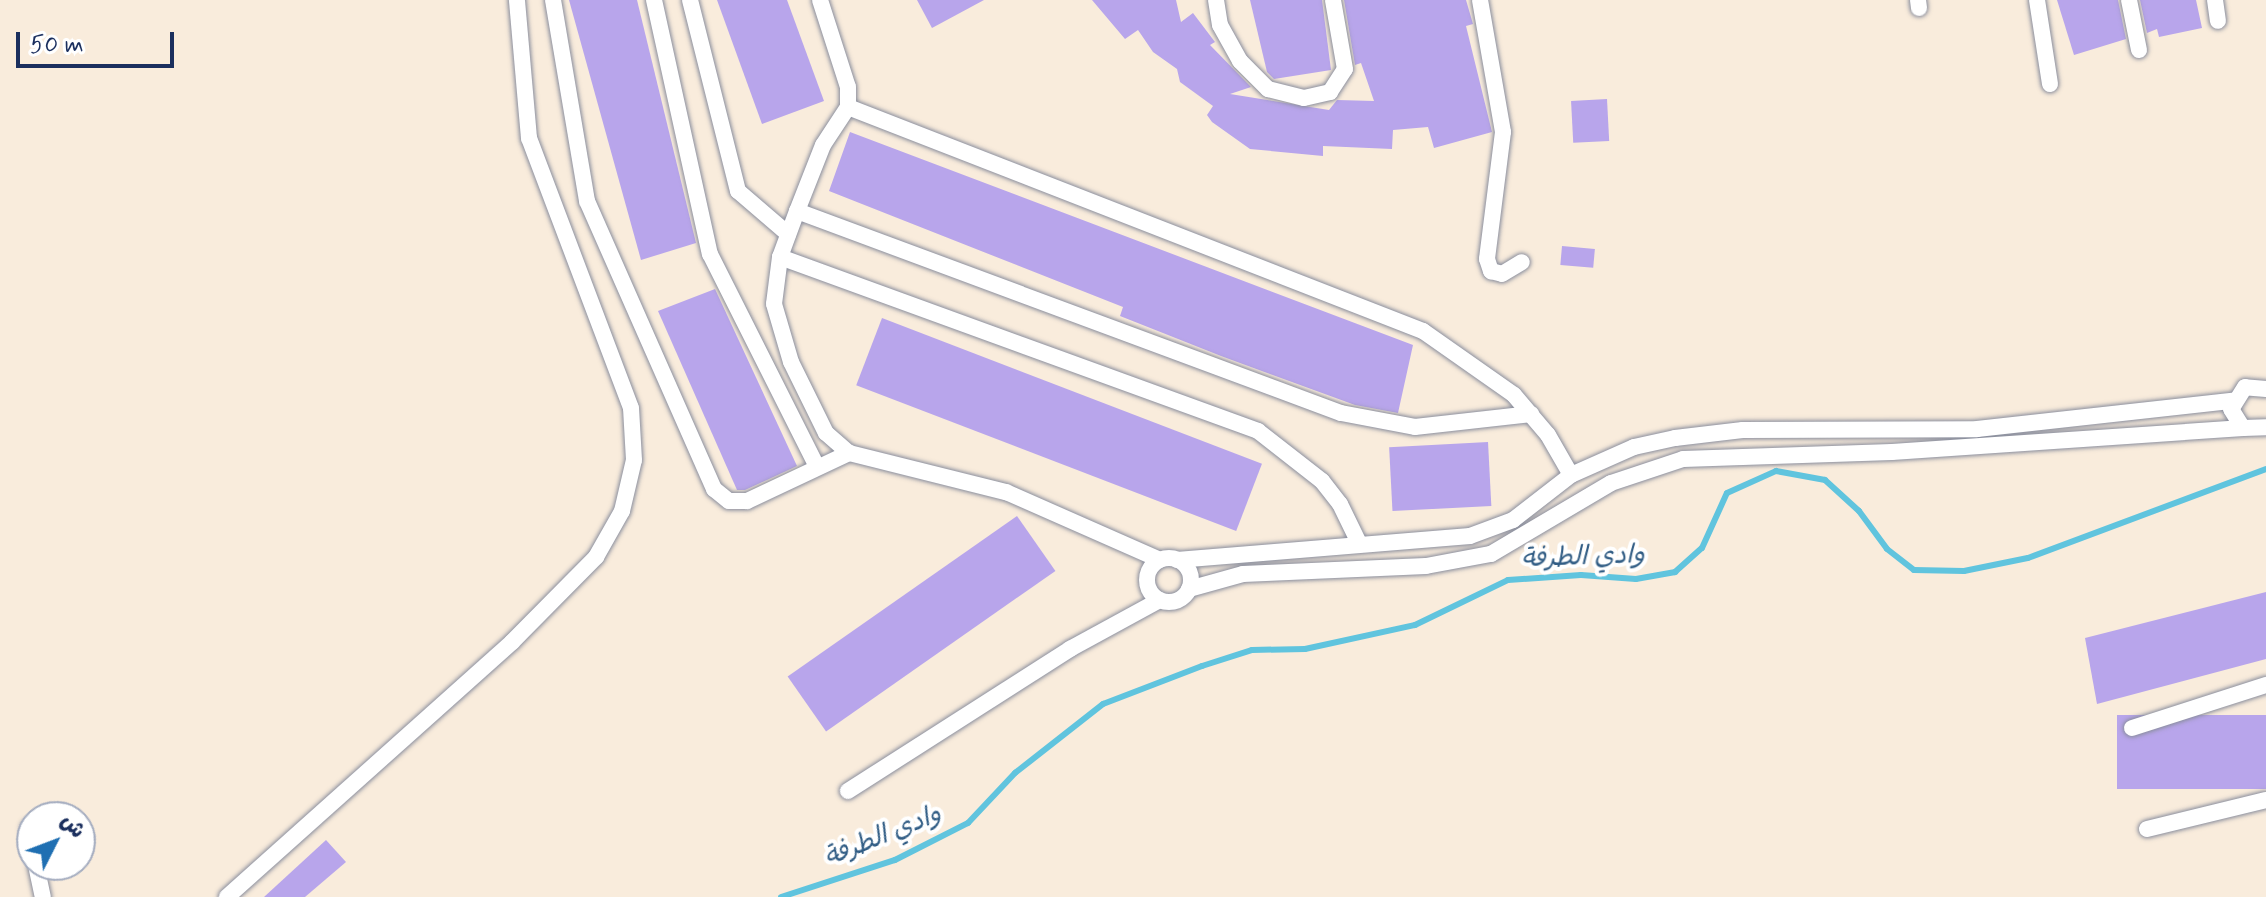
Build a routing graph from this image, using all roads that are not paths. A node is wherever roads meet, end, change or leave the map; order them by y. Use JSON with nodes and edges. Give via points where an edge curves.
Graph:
{"nodes":[{"id":1,"x":517,"y":0,"type":"edge"},
{"id":2,"x":553,"y":0,"type":"edge"},
{"id":3,"x":654,"y":0,"type":"edge"},
{"id":4,"x":690,"y":0,"type":"edge"},
{"id":5,"x":820,"y":0,"type":"edge"},
{"id":6,"x":1216,"y":0,"type":"edge"},
{"id":7,"x":1333,"y":0,"type":"edge"},
{"id":8,"x":1480,"y":0,"type":"edge"},
{"id":9,"x":2037,"y":0,"type":"edge"},
{"id":10,"x":2129,"y":0,"type":"edge"},
{"id":11,"x":2215,"y":0,"type":"edge"},
{"id":12,"x":2218,"y":21,"type":"dead end"},
{"id":13,"x":2139,"y":50,"type":"dead end"},
{"id":14,"x":2050,"y":84,"type":"dead end"},
{"id":15,"x":848,"y":107,"type":"junction"},
{"id":16,"x":797,"y":211,"type":"junction"},
{"id":17,"x":788,"y":234,"type":"junction"},
{"id":18,"x":780,"y":257,"type":"junction"},
{"id":19,"x":1522,"y":262,"type":"dead end"},
{"id":20,"x":2266,"y":389,"type":"edge"},
{"id":21,"x":2232,"y":401,"type":"junction"},
{"id":22,"x":1531,"y":414,"type":"junction"},
{"id":23,"x":2266,"y":427,"type":"edge"},
{"id":24,"x":2243,"y":428,"type":"junction"},
{"id":25,"x":849,"y":453,"type":"junction"},
{"id":26,"x":817,"y":467,"type":"junction"},
{"id":27,"x":1571,"y":475,"type":"junction"},
{"id":28,"x":1359,"y":543,"type":"junction"},
{"id":29,"x":1169,"y":560,"type":"junction"},
{"id":30,"x":1189,"y":589,"type":"junction"},
{"id":31,"x":1160,"y":600,"type":"junction"},
{"id":32,"x":2266,"y":685,"type":"edge"},
{"id":33,"x":2132,"y":728,"type":"dead end"},
{"id":34,"x":848,"y":791,"type":"dead end"},
{"id":35,"x":2266,"y":800,"type":"edge"},
{"id":36,"x":2147,"y":829,"type":"dead end"},
{"id":37,"x":227,"y":897,"type":"edge"}],
"edges":[{"from":1,"to":37,"type":"street","via":[[529,138],[631,408],[634,460],[622,511],[596,557],[512,642]]},
{"from":2,"to":26,"type":"street","via":[[587,201],[714,489],[729,501],[747,501]]},
{"from":3,"to":26,"type":"street","via":[[710,254]]},
{"from":4,"to":17,"type":"street","via":[[738,191]]},
{"from":5,"to":15,"type":"street","via":[[848,87]]},
{"from":6,"to":7,"type":"street","via":[[1228,44],[1247,69],[1268,89],[1304,98],[1330,92],[1345,69]]},
{"from":8,"to":19,"type":"street","via":[[1503,132],[1487,259],[1491,271],[1502,274]]},
{"from":9,"to":14,"type":"street"},
{"from":10,"to":13,"type":"street"},
{"from":11,"to":12,"type":"street"},
{"from":15,"to":16,"type":"street","via":[[823,145]]},
{"from":15,"to":22,"type":"street","via":[[1423,331],[1514,395]]},
{"from":16,"to":17,"type":"street"},
{"from":16,"to":22,"type":"street","via":[[1341,413],[1415,427]]},
{"from":17,"to":18,"type":"street"},
{"from":18,"to":25,"type":"street","via":[[774,304],[791,362],[826,433]]},
{"from":18,"to":28,"type":"street","via":[[1258,431],[1322,481]]},
{"from":20,"to":21,"type":"street","via":[[2245,387]]},
{"from":21,"to":24,"type":"street","via":[[2233,416]]},
{"from":21,"to":27,"type":"street","via":[[1977,429],[1743,430],[1634,447]]},
{"from":22,"to":27,"type":"street"},
{"from":23,"to":24,"type":"street"},
{"from":24,"to":30,"type":"street","via":[[1907,451],[1683,459],[1611,483],[1491,554],[1426,566],[1243,574]]},
{"from":25,"to":26,"type":"street"},
{"from":25,"to":29,"type":"street","via":[[1006,492]]},
{"from":27,"to":28,"type":"street","via":[[1513,520],[1485,532]]},
{"from":28,"to":29,"type":"street"},
{"from":29,"to":30,"type":"street","via":[[1189,572]]},
{"from":29,"to":31,"type":"street","via":[[1147,580]]},
{"from":30,"to":31,"type":"street","via":[[1177,601]]},
{"from":31,"to":34,"type":"street","via":[[1070,649]]},
{"from":32,"to":33,"type":"street"},
{"from":35,"to":36,"type":"street"}]}
